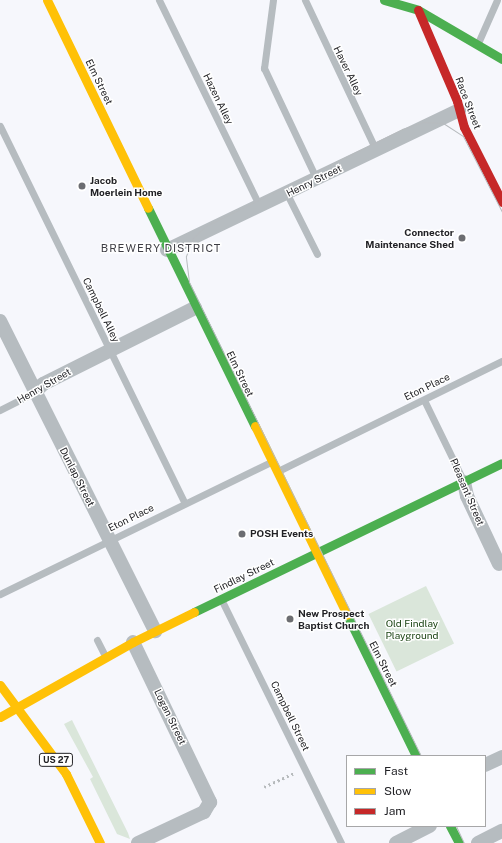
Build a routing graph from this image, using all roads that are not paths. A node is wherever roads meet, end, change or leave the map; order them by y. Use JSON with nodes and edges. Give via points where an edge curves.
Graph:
{"nodes":[{"id":1,"x":47,"y":0,"type":"edge"},
{"id":2,"x":159,"y":0,"type":"edge"},
{"id":3,"x":273,"y":0,"type":"edge"},
{"id":4,"x":305,"y":0,"type":"edge"},
{"id":5,"x":384,"y":0,"type":"edge"},
{"id":6,"x":497,"y":0,"type":"edge"},
{"id":7,"x":420,"y":5,"type":"edge"},
{"id":8,"x":477,"y":45,"type":"junction"},
{"id":9,"x":502,"y":59,"type":"edge"},
{"id":10,"x":459,"y":110,"type":"junction"},
{"id":11,"x":0,"y":126,"type":"edge"},
{"id":12,"x":376,"y":150,"type":"junction"},
{"id":13,"x":317,"y":180,"type":"junction"},
{"id":14,"x":287,"y":194,"type":"junction"},
{"id":15,"x":502,"y":202,"type":"edge"},
{"id":16,"x":260,"y":207,"type":"junction"},
{"id":17,"x":167,"y":250,"type":"junction"},
{"id":18,"x":318,"y":254,"type":"dead end"},
{"id":19,"x":195,"y":308,"type":"junction"},
{"id":20,"x":0,"y":321,"type":"edge"},
{"id":21,"x":110,"y":350,"type":"junction"},
{"id":22,"x":502,"y":361,"type":"edge"},
{"id":23,"x":35,"y":392,"type":"junction"},
{"id":24,"x":424,"y":400,"type":"junction"},
{"id":25,"x":0,"y":410,"type":"edge"},
{"id":26,"x":271,"y":462,"type":"junction"},
{"id":27,"x":502,"y":464,"type":"edge"},
{"id":28,"x":275,"y":472,"type":"junction"},
{"id":29,"x":464,"y":482,"type":"junction"},
{"id":30,"x":185,"y":503,"type":"junction"},
{"id":31,"x":109,"y":540,"type":"junction"},
{"id":32,"x":315,"y":554,"type":"junction"},
{"id":33,"x":499,"y":564,"type":"dead end"},
{"id":34,"x":0,"y":594,"type":"edge"},
{"id":35,"x":221,"y":599,"type":"junction"},
{"id":36,"x":155,"y":631,"type":"junction"},
{"id":37,"x":97,"y":640,"type":"dead end"},
{"id":38,"x":133,"y":642,"type":"junction"},
{"id":39,"x":105,"y":657,"type":"junction"},
{"id":40,"x":0,"y":685,"type":"edge"},
{"id":41,"x":18,"y":706,"type":"junction"},
{"id":42,"x":0,"y":717,"type":"edge"},
{"id":43,"x":416,"y":755,"type":"edge"},
{"id":44,"x":502,"y":756,"type":"edge"},
{"id":45,"x":486,"y":764,"type":"edge"},
{"id":46,"x":428,"y":827,"type":"edge"},
{"id":47,"x":451,"y":827,"type":"edge"},
{"id":48,"x":502,"y":832,"type":"edge"},
{"id":49,"x":100,"y":843,"type":"edge"},
{"id":50,"x":138,"y":843,"type":"edge"},
{"id":51,"x":341,"y":843,"type":"edge"},
{"id":52,"x":396,"y":843,"type":"edge"},
{"id":53,"x":459,"y":843,"type":"edge"},
{"id":54,"x":478,"y":843,"type":"edge"}],
"edges":[{"from":1,"to":17,"type":"street","name":"Elm Street"},
{"from":2,"to":16,"type":"lane","name":"Hazen Alley"},
{"from":3,"to":13,"type":"lane","via":[[264,68]]},
{"from":4,"to":12,"type":"lane","name":"Haver Alley"},
{"from":5,"to":7,"type":"street"},
{"from":6,"to":8,"type":"lane"},
{"from":7,"to":8,"type":"street"},
{"from":7,"to":10,"type":"street","name":"Race Street"},
{"from":8,"to":9,"type":"street"},
{"from":10,"to":12,"type":"street","name":"Henry Street"},
{"from":10,"to":15,"type":"street","name":"Race Street","via":[[464,127]]},
{"from":11,"to":21,"type":"lane","name":"Campbell Alley"},
{"from":12,"to":13,"type":"street","name":"Henry Street"},
{"from":13,"to":14,"type":"street","name":"Henry Street"},
{"from":14,"to":16,"type":"street","name":"Henry Street"},
{"from":14,"to":18,"type":"lane"},
{"from":16,"to":17,"type":"street","name":"Henry Street"},
{"from":17,"to":19,"type":"street","name":"Elm Street"},
{"from":19,"to":21,"type":"street","name":"Henry Street"},
{"from":19,"to":26,"type":"street","name":"Elm Street"},
{"from":20,"to":23,"type":"street","name":"Dunlap Street"},
{"from":21,"to":23,"type":"street","name":"Henry Street","via":[[43,384]]},
{"from":21,"to":30,"type":"lane","name":"Campbell Alley"},
{"from":22,"to":24,"type":"lane","name":"Eton Place"},
{"from":23,"to":25,"type":"lane","name":"Henry Street"},
{"from":23,"to":31,"type":"street","name":"Dunlap Street"},
{"from":24,"to":28,"type":"lane","name":"Eton Place"},
{"from":24,"to":29,"type":"lane","name":"Pleasant Street"},
{"from":26,"to":28,"type":"street","name":"Elm Street"},
{"from":26,"to":30,"type":"lane","name":"Eton Place"},
{"from":27,"to":29,"type":"street","name":"Findlay Street"},
{"from":28,"to":32,"type":"street","name":"Elm Street"},
{"from":29,"to":32,"type":"street","name":"Findlay Street"},
{"from":29,"to":33,"type":"street","name":"Pleasant Street","via":[[467,496]]},
{"from":30,"to":31,"type":"lane","name":"Eton Place"},
{"from":31,"to":34,"type":"lane","name":"Eton Place"},
{"from":31,"to":36,"type":"street","name":"Dunlap Street"},
{"from":32,"to":35,"type":"street","name":"Findlay Street"},
{"from":32,"to":43,"type":"street","name":"Elm Street"},
{"from":35,"to":36,"type":"street","name":"Findlay Street"},
{"from":35,"to":51,"type":"lane","name":"Campbell Street"},
{"from":36,"to":38,"type":"street","name":"Findlay Street"},
{"from":37,"to":39,"type":"lane"},
{"from":38,"to":39,"type":"street","name":"Findlay Street"},
{"from":38,"to":50,"type":"street","name":"Logan Street","via":[[207,791],[210,802],[204,812]]},
{"from":39,"to":41,"type":"street","name":"Findlay Street"},
{"from":40,"to":41,"type":"street","number":"US 27"},
{"from":41,"to":42,"type":"street","name":"Findlay Street"},
{"from":41,"to":49,"type":"street","number":"US 27","via":[[66,774]]},
{"from":44,"to":45,"type":"street"},
{"from":46,"to":52,"type":"street"},
{"from":47,"to":53,"type":"street"},
{"from":48,"to":54,"type":"street"}]}
